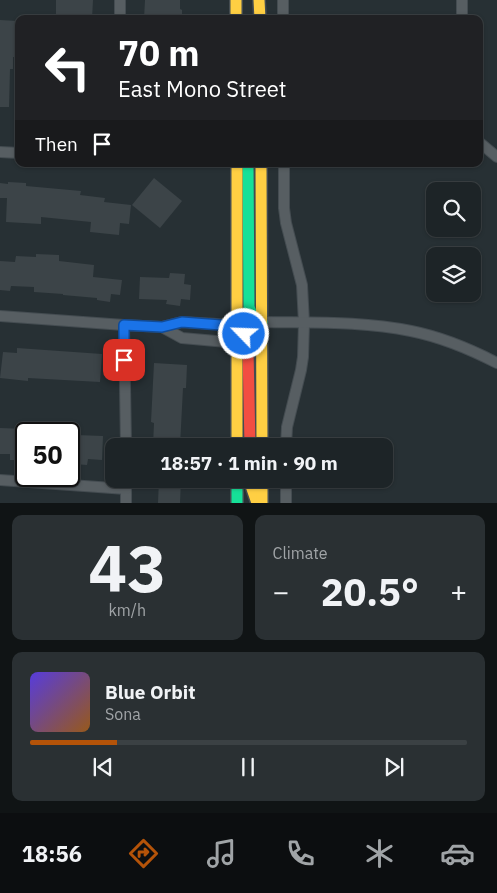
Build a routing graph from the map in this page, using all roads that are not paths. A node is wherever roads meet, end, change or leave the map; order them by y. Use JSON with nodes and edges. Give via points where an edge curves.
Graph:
{"nodes":[{"id":1,"x":120,"y":0,"type":"edge"},
{"id":2,"x":236,"y":0,"type":"edge"},
{"id":3,"x":260,"y":0,"type":"edge"},
{"id":4,"x":283,"y":0,"type":"edge"},
{"id":5,"x":462,"y":0,"type":"edge"},
{"id":6,"x":120,"y":15,"type":"edge"},
{"id":7,"x":236,"y":15,"type":"edge"},
{"id":8,"x":260,"y":15,"type":"edge"},
{"id":9,"x":283,"y":15,"type":"edge"},
{"id":10,"x":462,"y":15,"type":"edge"},
{"id":11,"x":483,"y":145,"type":"edge"},
{"id":12,"x":0,"y":152,"type":"edge"},
{"id":13,"x":15,"y":153,"type":"edge"},
{"id":14,"x":497,"y":157,"type":"edge"},
{"id":15,"x":237,"y":167,"type":"edge"},
{"id":16,"x":248,"y":167,"type":"edge"},
{"id":17,"x":261,"y":167,"type":"edge"},
{"id":18,"x":284,"y":167,"type":"edge"},
{"id":19,"x":0,"y":316,"type":"edge"},
{"id":20,"x":262,"y":322,"type":"junction"},
{"id":21,"x":304,"y":323,"type":"junction"},
{"id":22,"x":124,"y":325,"type":"junction"},
{"id":23,"x":162,"y":327,"type":"junction"},
{"id":24,"x":237,"y":327,"type":"junction"},
{"id":25,"x":237,"y":346,"type":"junction"},
{"id":26,"x":497,"y":363,"type":"edge"},
{"id":27,"x":126,"y":438,"type":"edge"},
{"id":28,"x":237,"y":438,"type":"edge"},
{"id":29,"x":250,"y":438,"type":"edge"},
{"id":30,"x":262,"y":438,"type":"edge"},
{"id":31,"x":286,"y":438,"type":"edge"},
{"id":32,"x":0,"y":480,"type":"edge"},
{"id":33,"x":105,"y":483,"type":"edge"},
{"id":34,"x":126,"y":488,"type":"edge"},
{"id":35,"x":237,"y":488,"type":"edge"},
{"id":36,"x":252,"y":488,"type":"edge"},
{"id":37,"x":262,"y":488,"type":"edge"},
{"id":38,"x":286,"y":488,"type":"edge"},
{"id":39,"x":126,"y":503,"type":"edge"},
{"id":40,"x":237,"y":503,"type":"edge"},
{"id":41,"x":257,"y":503,"type":"edge"},
{"id":42,"x":262,"y":503,"type":"edge"},
{"id":43,"x":286,"y":503,"type":"edge"}],
"edges":[{"from":1,"to":6,"type":"street"},
{"from":2,"to":7,"type":"main road"},
{"from":3,"to":8,"type":"main road"},
{"from":4,"to":9,"type":"street"},
{"from":5,"to":10,"type":"street"},
{"from":11,"to":14,"type":"street"},
{"from":12,"to":13,"type":"street"},
{"from":15,"to":24,"type":"main road"},
{"from":16,"to":20,"type":"main road","via":[[249,307],[255,319]]},
{"from":17,"to":20,"type":"main road"},
{"from":18,"to":21,"type":"street","via":[[284,208],[302,285]]},
{"from":19,"to":22,"type":"street"},
{"from":20,"to":21,"type":"street"},
{"from":20,"to":30,"type":"main road"},
{"from":21,"to":26,"type":"street","via":[[384,326],[413,331],[460,346]]},
{"from":21,"to":31,"type":"street","via":[[303,357]]},
{"from":22,"to":23,"type":"street"},
{"from":22,"to":27,"type":"street"},
{"from":23,"to":24,"type":"street","via":[[182,322]]},
{"from":23,"to":25,"type":"street","via":[[182,338],[227,342]]},
{"from":24,"to":25,"type":"main road"},
{"from":24,"to":29,"type":"main road","via":[[247,341]]},
{"from":25,"to":28,"type":"main road"},
{"from":32,"to":33,"type":"street"},
{"from":34,"to":39,"type":"street"},
{"from":35,"to":40,"type":"main road"},
{"from":36,"to":41,"type":"main road"},
{"from":37,"to":42,"type":"main road"},
{"from":38,"to":43,"type":"street"}]}
